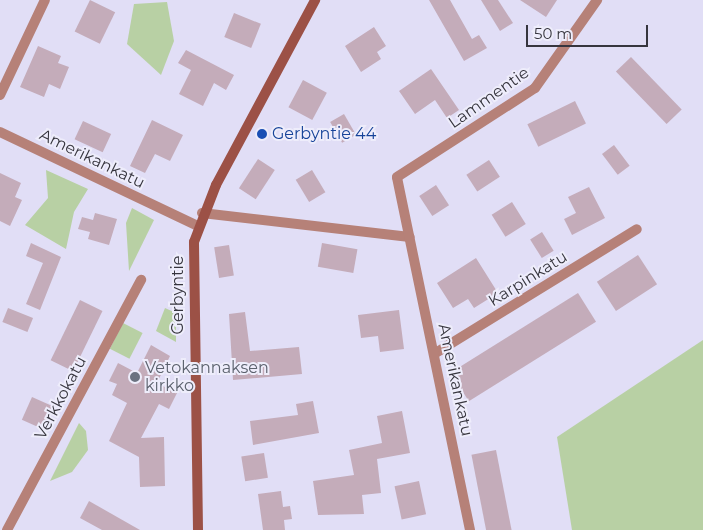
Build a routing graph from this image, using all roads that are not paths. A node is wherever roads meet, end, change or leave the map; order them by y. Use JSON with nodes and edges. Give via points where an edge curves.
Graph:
{"nodes":[{"id":1,"x":45,"y":0,"type":"edge"},
{"id":2,"x":315,"y":0,"type":"edge"},
{"id":3,"x":596,"y":0,"type":"edge"},
{"id":4,"x":0,"y":95,"type":"edge"},
{"id":5,"x":0,"y":132,"type":"edge"},
{"id":6,"x":397,"y":176,"type":"joint"},
{"id":7,"x":202,"y":213,"type":"junction"},
{"id":8,"x":198,"y":226,"type":"junction"},
{"id":9,"x":637,"y":229,"type":"dead end"},
{"id":10,"x":410,"y":237,"type":"junction"},
{"id":11,"x":141,"y":280,"type":"dead end"},
{"id":12,"x":434,"y":354,"type":"junction"},
{"id":13,"x":7,"y":530,"type":"edge"},
{"id":14,"x":198,"y":530,"type":"edge"},
{"id":15,"x":470,"y":530,"type":"edge"}],
"edges":[{"from":1,"to":4,"type":"street"},
{"from":2,"to":7,"type":"main road","name":"Gerbyntie"},
{"from":3,"to":6,"type":"street","name":"Lammentie","via":[[534,88]]},
{"from":5,"to":8,"type":"street","name":"Amerikankatu"},
{"from":6,"to":10,"type":"street","name":"Amerikankatu"},
{"from":7,"to":8,"type":"main road","name":"Gerbyntie"},
{"from":7,"to":10,"type":"street"},
{"from":8,"to":14,"type":"main road","name":"Gerbyntie","via":[[191,265]]},
{"from":9,"to":12,"type":"street","name":"Karpinkatu"},
{"from":10,"to":12,"type":"street","name":"Amerikankatu"},
{"from":11,"to":13,"type":"street","name":"Verkkokatu"},
{"from":12,"to":15,"type":"street","name":"Amerikankatu"}]}
